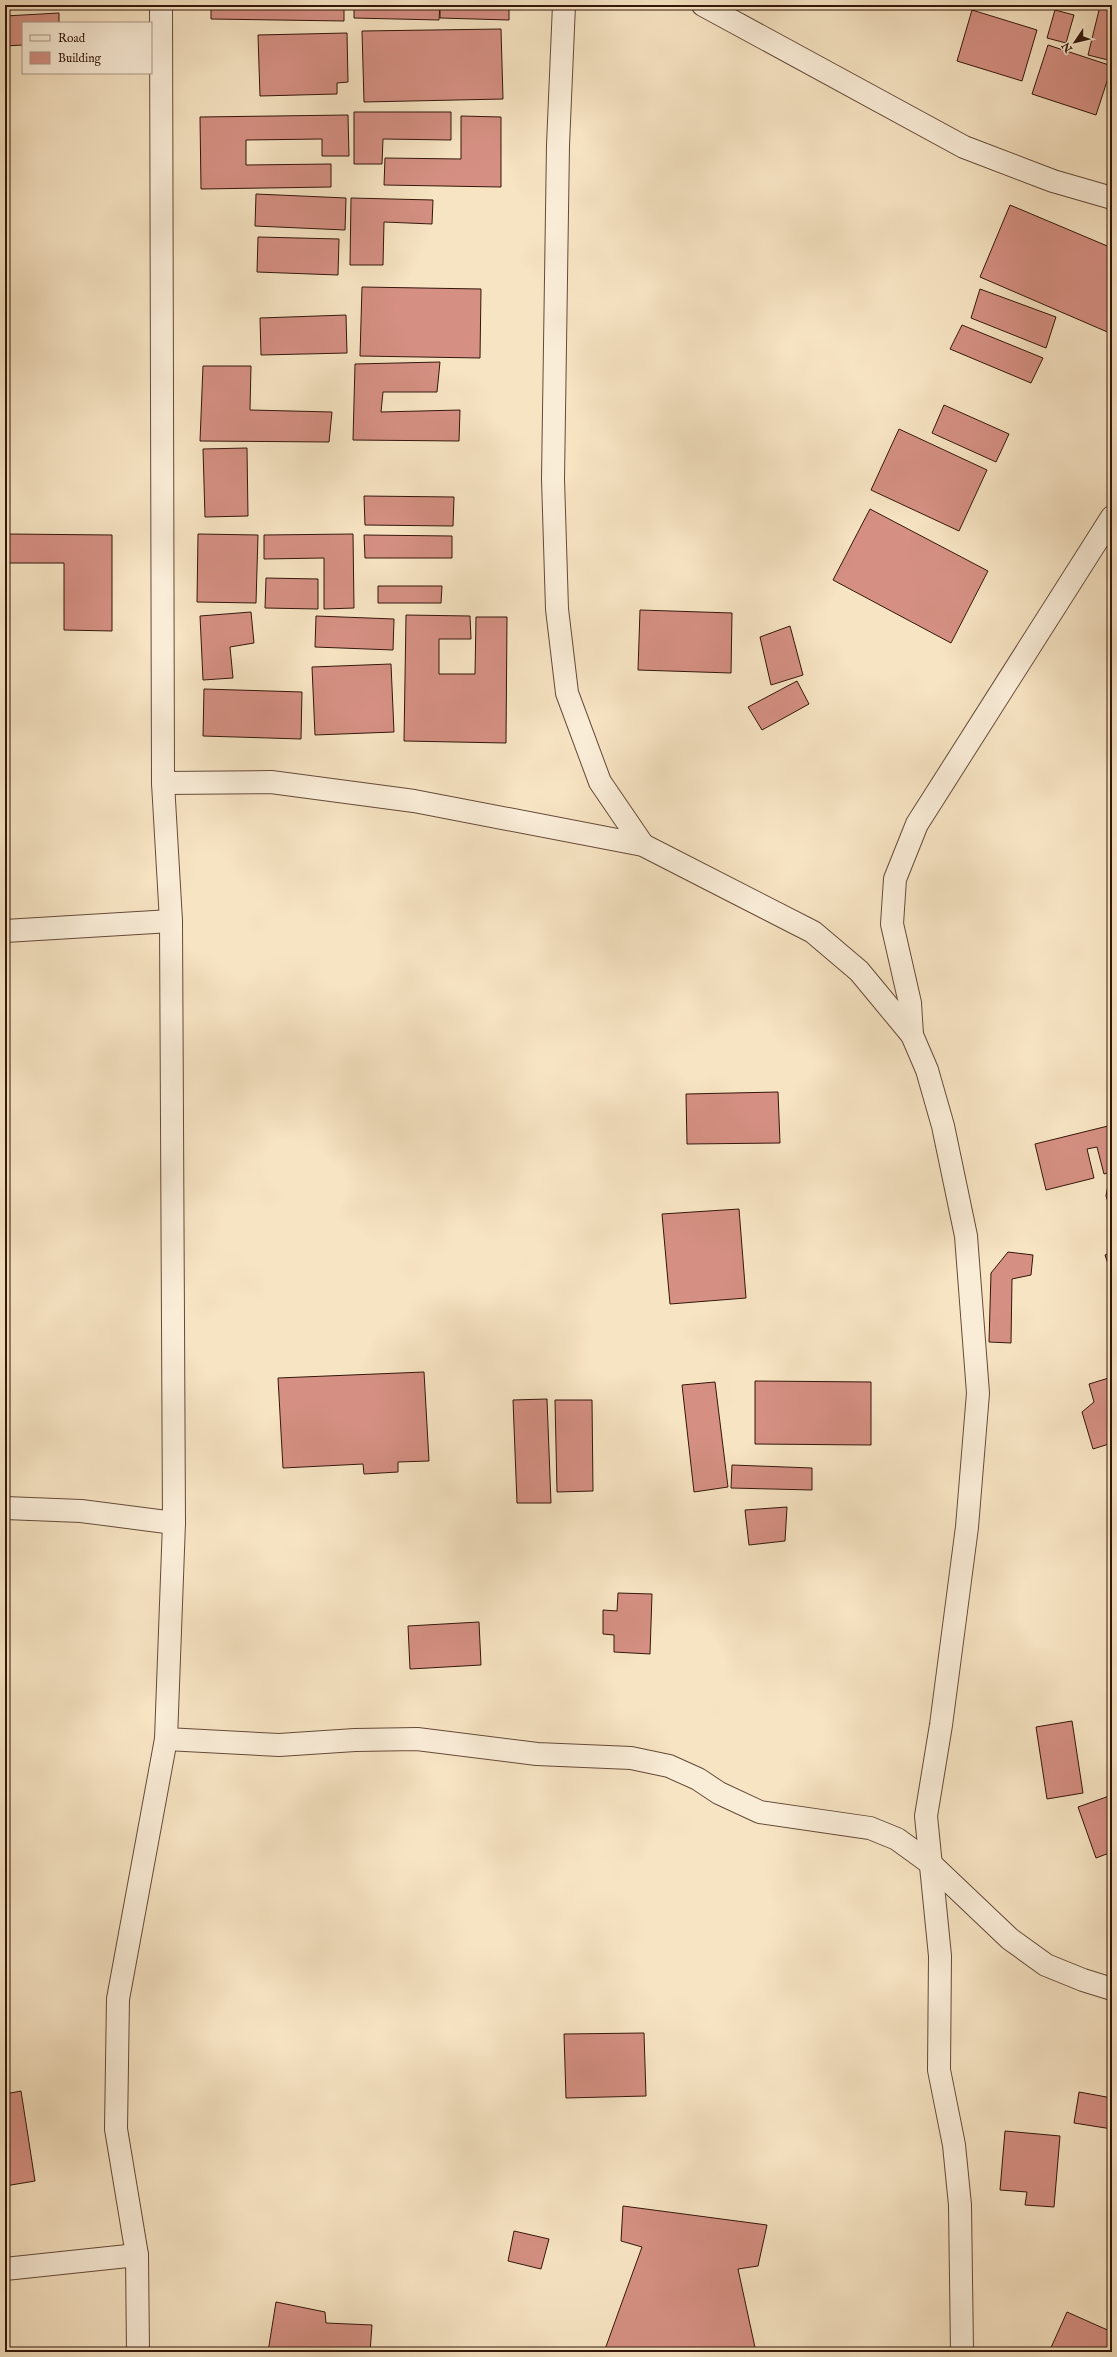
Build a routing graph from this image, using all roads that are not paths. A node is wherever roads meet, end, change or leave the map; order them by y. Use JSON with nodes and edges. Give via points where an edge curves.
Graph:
{"nodes":[{"id":1,"x":161,"y":5,"type":"edge"},
{"id":2,"x":564,"y":5,"type":"edge"},
{"id":3,"x":703,"y":5,"type":"edge"},
{"id":4,"x":1112,"y":198,"type":"edge"},
{"id":5,"x":1112,"y":517,"type":"edge"},
{"id":6,"x":163,"y":783,"type":"junction"},
{"id":7,"x":643,"y":845,"type":"junction"},
{"id":8,"x":171,"y":922,"type":"junction"},
{"id":9,"x":5,"y":931,"type":"edge"},
{"id":10,"x":912,"y":1035,"type":"junction"},
{"id":11,"x":5,"y":1508,"type":"edge"},
{"id":12,"x":174,"y":1523,"type":"junction"},
{"id":13,"x":166,"y":1739,"type":"junction"},
{"id":14,"x":930,"y":1863,"type":"junction"},
{"id":15,"x":1112,"y":1989,"type":"edge"},
{"id":16,"x":137,"y":2255,"type":"junction"},
{"id":17,"x":5,"y":2269,"type":"edge"},
{"id":18,"x":138,"y":2352,"type":"edge"},
{"id":19,"x":962,"y":2352,"type":"edge"}],
"edges":[{"from":1,"to":6,"type":"street"},
{"from":2,"to":7,"type":"street","via":[[558,145],[553,479],[557,609],[567,693],[600,782]]},
{"from":3,"to":4,"type":"street","via":[[964,147],[1053,181]]},
{"from":5,"to":10,"type":"street","via":[[917,824],[895,879],[892,924],[910,1003]]},
{"from":6,"to":7,"type":"street","via":[[271,782],[414,801]]},
{"from":6,"to":8,"type":"street"},
{"from":7,"to":10,"type":"street","via":[[813,932],[859,971]]},
{"from":8,"to":9,"type":"street"},
{"from":8,"to":12,"type":"street"},
{"from":10,"to":14,"type":"street","via":[[927,1070],[943,1126],[966,1236],[978,1393],[967,1527],[941,1725],[926,1816]]},
{"from":11,"to":12,"type":"street","via":[[81,1511]]},
{"from":12,"to":13,"type":"street"},
{"from":13,"to":14,"type":"street","via":[[280,1745],[417,1739],[537,1754],[631,1758],[669,1766],[698,1779],[719,1794],[760,1812],[870,1828],[897,1839]]},
{"from":13,"to":16,"type":"street","via":[[118,1999],[116,2129]]},
{"from":14,"to":15,"type":"street","via":[[1010,1939],[1046,1965]]},
{"from":14,"to":19,"type":"street","via":[[940,1956],[939,2070],[954,2145],[960,2205]]},
{"from":16,"to":17,"type":"street"},
{"from":16,"to":18,"type":"street"}]}
